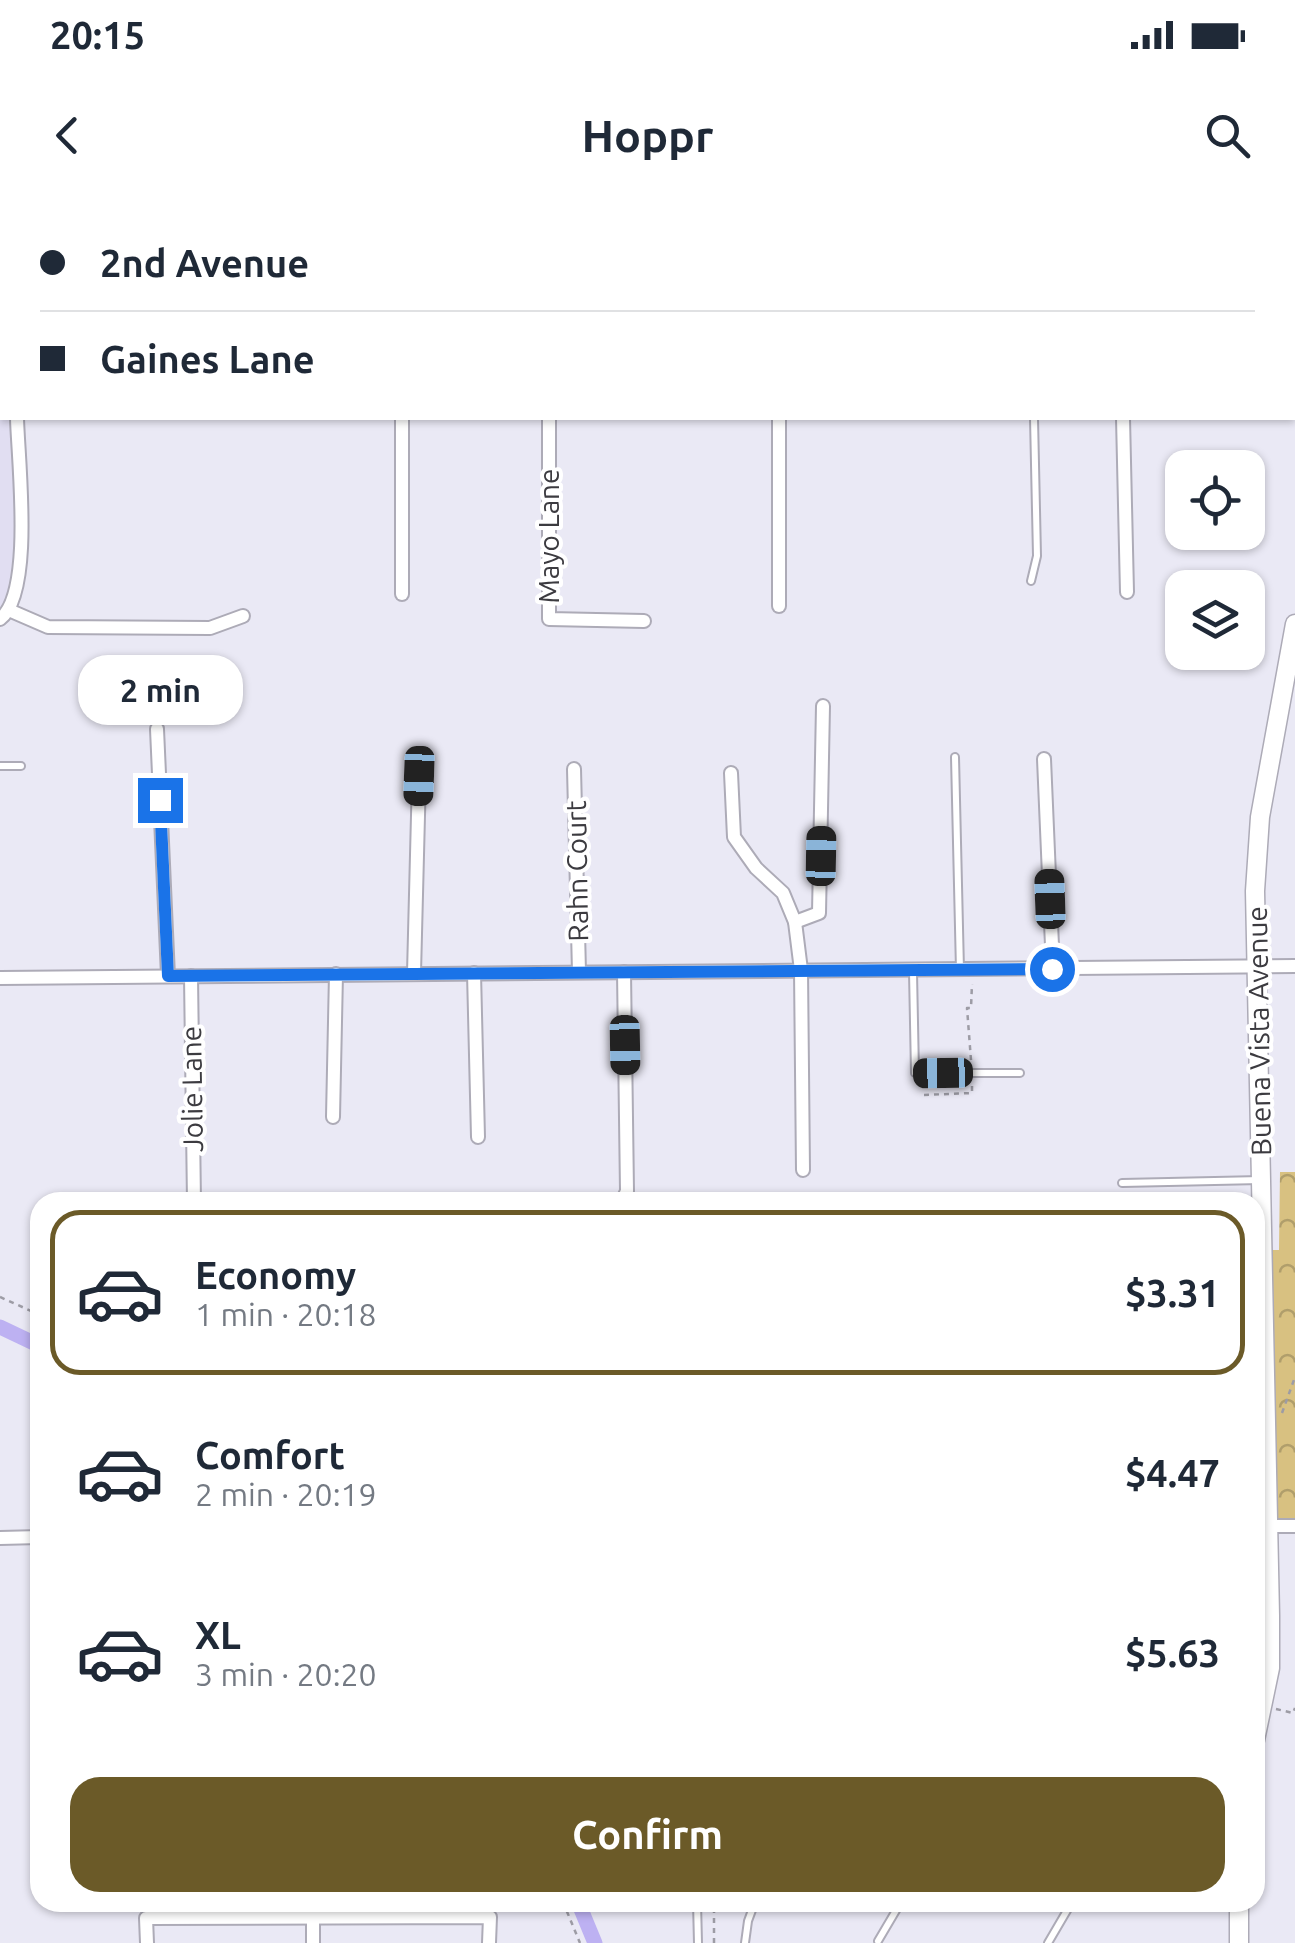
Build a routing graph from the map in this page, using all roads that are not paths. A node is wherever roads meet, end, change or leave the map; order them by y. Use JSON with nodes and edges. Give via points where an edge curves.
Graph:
{"nodes":[{"id":1,"x":17,"y":420,"type":"edge"},
{"id":2,"x":402,"y":420,"type":"edge"},
{"id":3,"x":548,"y":420,"type":"edge"},
{"id":4,"x":778,"y":420,"type":"edge"},
{"id":5,"x":1034,"y":420,"type":"edge"},
{"id":6,"x":1123,"y":420,"type":"edge"},
{"id":7,"x":1031,"y":580,"type":"dead end"},
{"id":8,"x":1127,"y":592,"type":"dead end"},
{"id":9,"x":402,"y":594,"type":"dead end"},
{"id":10,"x":778,"y":606,"type":"dead end"},
{"id":11,"x":5,"y":615,"type":"edge"},
{"id":12,"x":243,"y":616,"type":"dead end"},
{"id":13,"x":644,"y":622,"type":"dead end"},
{"id":14,"x":1295,"y":624,"type":"edge"},
{"id":15,"x":824,"y":706,"type":"dead end"},
{"id":16,"x":157,"y":729,"type":"dead end"},
{"id":17,"x":955,"y":757,"type":"dead end"},
{"id":18,"x":1044,"y":759,"type":"dead end"},
{"id":19,"x":0,"y":766,"type":"edge"},
{"id":20,"x":21,"y":766,"type":"dead end"},
{"id":21,"x":574,"y":770,"type":"dead end"},
{"id":22,"x":731,"y":773,"type":"dead end"},
{"id":23,"x":419,"y":776,"type":"dead end"},
{"id":24,"x":794,"y":922,"type":"junction"},
{"id":25,"x":1295,"y":966,"type":"edge"},
{"id":26,"x":1258,"y":967,"type":"junction"},
{"id":27,"x":1052,"y":969,"type":"junction"},
{"id":28,"x":801,"y":970,"type":"junction"},
{"id":29,"x":914,"y":970,"type":"junction"},
{"id":30,"x":960,"y":971,"type":"junction"},
{"id":31,"x":579,"y":972,"type":"junction"},
{"id":32,"x":624,"y":972,"type":"junction"},
{"id":33,"x":414,"y":973,"type":"junction"},
{"id":34,"x":474,"y":973,"type":"junction"},
{"id":35,"x":336,"y":974,"type":"junction"},
{"id":36,"x":168,"y":976,"type":"junction"},
{"id":37,"x":191,"y":976,"type":"junction"},
{"id":38,"x":0,"y":978,"type":"edge"},
{"id":39,"x":1020,"y":1073,"type":"dead end"},
{"id":40,"x":333,"y":1117,"type":"dead end"},
{"id":41,"x":478,"y":1137,"type":"dead end"},
{"id":42,"x":802,"y":1170,"type":"dead end"},
{"id":43,"x":1262,"y":1180,"type":"junction"},
{"id":44,"x":1122,"y":1183,"type":"dead end"},
{"id":45,"x":194,"y":1192,"type":"edge"},
{"id":46,"x":627,"y":1192,"type":"edge"},
{"id":47,"x":1262,"y":1192,"type":"edge"},
{"id":48,"x":1265,"y":1357,"type":"edge"},
{"id":49,"x":1265,"y":1444,"type":"edge"},
{"id":50,"x":1265,"y":1526,"type":"edge"},
{"id":51,"x":1295,"y":1526,"type":"edge"},
{"id":52,"x":0,"y":1538,"type":"edge"},
{"id":53,"x":30,"y":1538,"type":"edge"},
{"id":54,"x":1265,"y":1579,"type":"edge"},
{"id":55,"x":1265,"y":1692,"type":"edge"},
{"id":56,"x":363,"y":1912,"type":"edge"},
{"id":57,"x":421,"y":1912,"type":"edge"},
{"id":58,"x":454,"y":1912,"type":"edge"},
{"id":59,"x":697,"y":1912,"type":"edge"},
{"id":60,"x":753,"y":1912,"type":"edge"},
{"id":61,"x":895,"y":1912,"type":"edge"},
{"id":62,"x":1066,"y":1912,"type":"edge"},
{"id":63,"x":1239,"y":1912,"type":"edge"},
{"id":64,"x":313,"y":1918,"type":"junction"},
{"id":65,"x":363,"y":1918,"type":"junction"},
{"id":66,"x":878,"y":1941,"type":"edge"},
{"id":67,"x":147,"y":1943,"type":"edge"},
{"id":68,"x":313,"y":1943,"type":"edge"},
{"id":69,"x":489,"y":1943,"type":"edge"},
{"id":70,"x":698,"y":1943,"type":"edge"},
{"id":71,"x":745,"y":1943,"type":"edge"},
{"id":72,"x":1048,"y":1943,"type":"edge"},
{"id":73,"x":1240,"y":1943,"type":"edge"}],
"edges":[{"from":1,"to":11,"type":"street","via":[[21,570]]},
{"from":2,"to":9,"type":"street"},
{"from":3,"to":13,"type":"street","name":"Mayo Lane","via":[[550,619]]},
{"from":4,"to":10,"type":"street"},
{"from":5,"to":7,"type":"lane"},
{"from":6,"to":8,"type":"street"},
{"from":11,"to":12,"type":"street","via":[[48,627],[210,628]]},
{"from":14,"to":26,"type":"street","name":"Buena Vista Avenue","via":[[1260,817]]},
{"from":15,"to":24,"type":"street","via":[[819,913]]},
{"from":16,"to":36,"type":"street"},
{"from":17,"to":30,"type":"lane"},
{"from":18,"to":27,"type":"street"},
{"from":19,"to":20,"type":"lane"},
{"from":21,"to":31,"type":"street","name":"Rahn Court"},
{"from":22,"to":24,"type":"street","via":[[734,837],[783,893]]},
{"from":23,"to":33,"type":"street"},
{"from":24,"to":28,"type":"street"},
{"from":25,"to":26,"type":"street"},
{"from":26,"to":27,"type":"street"},
{"from":26,"to":43,"type":"street","name":"Buena Vista Avenue"},
{"from":27,"to":30,"type":"street"},
{"from":28,"to":29,"type":"street"},
{"from":28,"to":32,"type":"street"},
{"from":28,"to":42,"type":"street"},
{"from":29,"to":30,"type":"street"},
{"from":29,"to":39,"type":"lane","via":[[915,1073]]},
{"from":31,"to":32,"type":"street"},
{"from":31,"to":34,"type":"street"},
{"from":32,"to":46,"type":"street"},
{"from":33,"to":34,"type":"street"},
{"from":33,"to":35,"type":"street"},
{"from":34,"to":41,"type":"street"},
{"from":35,"to":37,"type":"street"},
{"from":35,"to":40,"type":"street"},
{"from":36,"to":37,"type":"street"},
{"from":36,"to":38,"type":"street"},
{"from":37,"to":45,"type":"street","name":"Jolie Lane"},
{"from":43,"to":44,"type":"lane"},
{"from":43,"to":47,"type":"street","name":"Buena Vista Avenue"},
{"from":48,"to":49,"type":"street","name":"Buena Vista Avenue"},
{"from":50,"to":51,"type":"street"},
{"from":52,"to":53,"type":"street"},
{"from":54,"to":55,"type":"street","name":"Buena Vista Avenue"},
{"from":56,"to":65,"type":"lane"},
{"from":57,"to":65,"type":"street"},
{"from":58,"to":69,"type":"street","via":[[490,1917]]},
{"from":59,"to":70,"type":"lane"},
{"from":60,"to":71,"type":"lane"},
{"from":61,"to":66,"type":"lane"},
{"from":62,"to":72,"type":"lane"},
{"from":63,"to":73,"type":"street"},
{"from":64,"to":65,"type":"street"},
{"from":64,"to":67,"type":"street","via":[[146,1918]]},
{"from":64,"to":68,"type":"street"}]}
